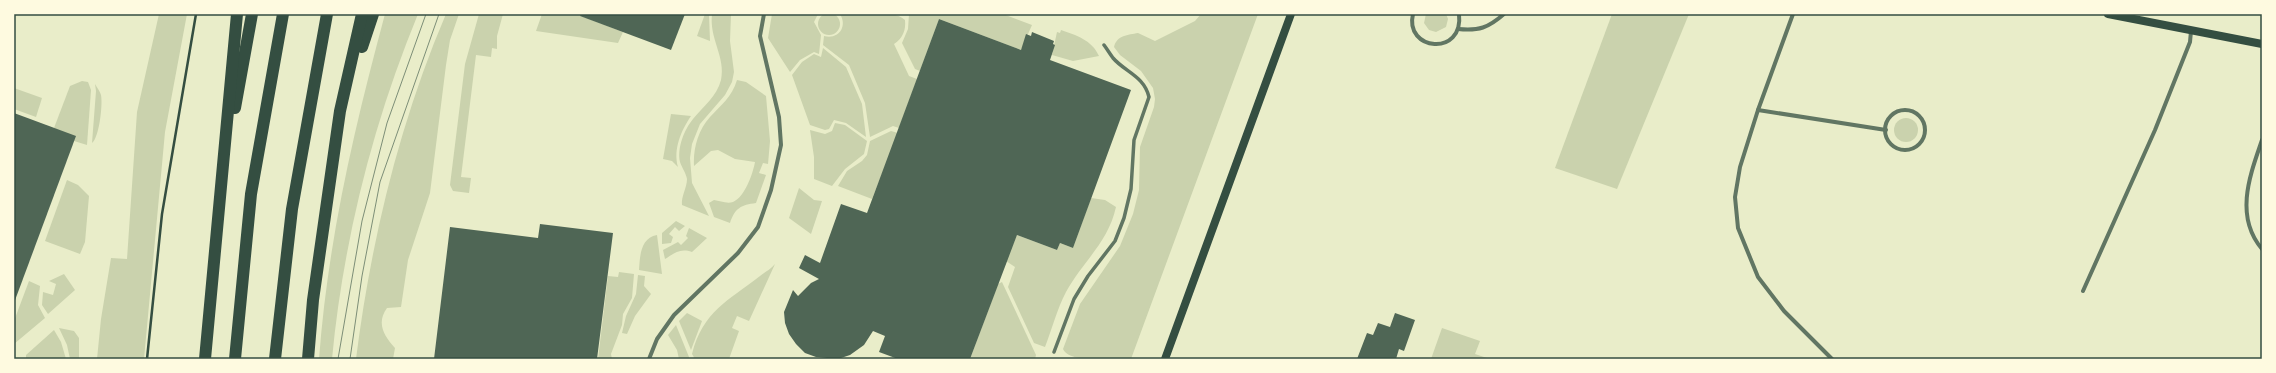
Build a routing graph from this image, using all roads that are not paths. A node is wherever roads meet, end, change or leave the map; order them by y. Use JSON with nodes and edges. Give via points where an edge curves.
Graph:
{"nodes":[{"id":1,"x":237,"y":14,"type":"edge"},
{"id":2,"x":252,"y":14,"type":"edge"},
{"id":3,"x":283,"y":14,"type":"edge"},
{"id":4,"x":327,"y":14,"type":"edge"},
{"id":5,"x":362,"y":14,"type":"edge"},
{"id":6,"x":373,"y":14,"type":"edge"},
{"id":7,"x":764,"y":14,"type":"edge"},
{"id":8,"x":1291,"y":14,"type":"edge"},
{"id":9,"x":1413,"y":14,"type":"edge"},
{"id":10,"x":1459,"y":14,"type":"edge"},
{"id":11,"x":1504,"y":14,"type":"edge"},
{"id":12,"x":1792,"y":14,"type":"edge"},
{"id":13,"x":2108,"y":14,"type":"edge"},
{"id":14,"x":1458,"y":29,"type":"junction"},
{"id":15,"x":2191,"y":31,"type":"junction"},
{"id":16,"x":2262,"y":44,"type":"edge"},
{"id":17,"x":1104,"y":45,"type":"dead end"},
{"id":18,"x":1758,"y":110,"type":"junction"},
{"id":19,"x":340,"y":111,"type":"junction"},
{"id":20,"x":1886,"y":130,"type":"junction"},
{"id":21,"x":2262,"y":140,"type":"edge"},
{"id":22,"x":222,"y":182,"type":"junction"},
{"id":23,"x":2262,"y":249,"type":"edge"},
{"id":24,"x":2083,"y":291,"type":"dead end"},
{"id":25,"x":1054,"y":352,"type":"dead end"},
{"id":26,"x":205,"y":359,"type":"edge"},
{"id":27,"x":235,"y":359,"type":"edge"},
{"id":28,"x":275,"y":359,"type":"edge"},
{"id":29,"x":308,"y":359,"type":"edge"},
{"id":30,"x":649,"y":359,"type":"edge"},
{"id":31,"x":1165,"y":359,"type":"edge"},
{"id":32,"x":1832,"y":359,"type":"edge"}],
"edges":[{"from":1,"to":22,"type":"highway"},
{"from":2,"to":22,"type":"highway"},
{"from":3,"to":27,"type":"highway","via":[[250,194]]},
{"from":4,"to":28,"type":"highway","via":[[292,210]]},
{"from":5,"to":19,"type":"highway"},
{"from":6,"to":19,"type":"highway"},
{"from":7,"to":30,"type":"street","via":[[760,36],[779,117],[781,145],[771,190],[758,227],[738,253],[674,315],[657,339]]},
{"from":8,"to":31,"type":"main road"},
{"from":9,"to":14,"type":"street","via":[[1412,27],[1415,34],[1427,43],[1442,44],[1449,41]]},
{"from":10,"to":14,"type":"street"},
{"from":11,"to":14,"type":"street","via":[[1477,30]]},
{"from":12,"to":18,"type":"street"},
{"from":13,"to":15,"type":"main road"},
{"from":15,"to":16,"type":"main road"},
{"from":15,"to":24,"type":"street","via":[[2190,42],[2155,130]]},
{"from":17,"to":25,"type":"street","via":[[1113,58],[1138,78],[1148,97],[1134,140],[1131,189],[1124,218],[1115,241],[1074,299]]},
{"from":18,"to":20,"type":"street"},
{"from":18,"to":32,"type":"street","via":[[1740,167],[1735,197],[1738,228],[1758,277],[1784,312]]},
{"from":19,"to":29,"type":"highway","via":[[314,292]]},
{"from":20,"to":20,"type":"street","via":[[1895,113],[1908,111],[1920,117],[1925,129],[1922,141],[1906,150],[1889,142]]},
{"from":21,"to":23,"type":"street","via":[[2247,182],[2246,212],[2256,241]]},
{"from":22,"to":26,"type":"highway"}]}
